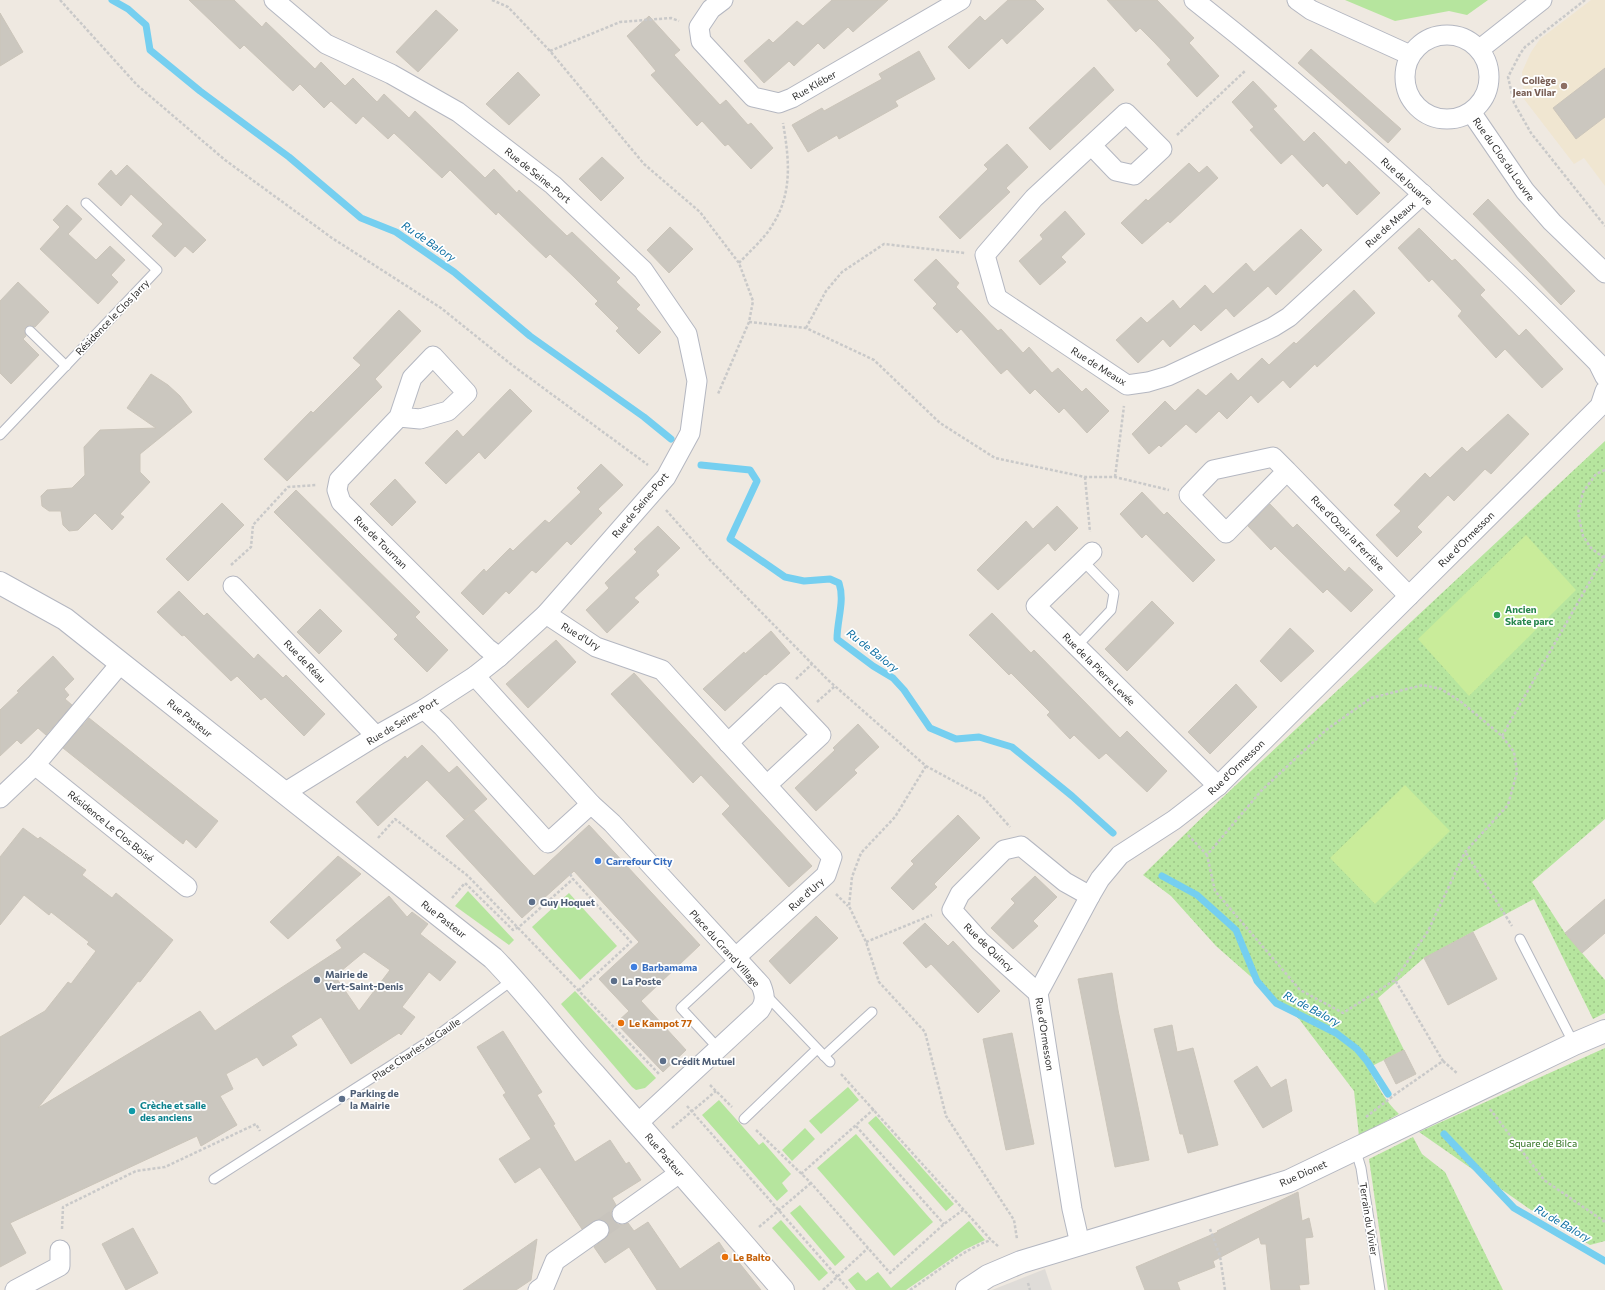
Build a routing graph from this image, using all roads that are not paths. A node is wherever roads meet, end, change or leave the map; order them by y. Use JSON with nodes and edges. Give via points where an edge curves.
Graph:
{"nodes":[{"id":1,"x":274,"y":0,"type":"edge"},
{"id":2,"x":723,"y":0,"type":"edge"},
{"id":3,"x":961,"y":0,"type":"edge"},
{"id":4,"x":1194,"y":0,"type":"edge"},
{"id":5,"x":1298,"y":0,"type":"edge"},
{"id":6,"x":1542,"y":0,"type":"edge"},
{"id":7,"x":1480,"y":49,"type":"junction"},
{"id":8,"x":1410,"y":55,"type":"junction"},
{"id":9,"x":1471,"y":112,"type":"junction"},
{"id":10,"x":1092,"y":146,"type":"junction"},
{"id":11,"x":1423,"y":194,"type":"junction"},
{"id":12,"x":86,"y":203,"type":"dead end"},
{"id":13,"x":1605,"y":273,"type":"edge"},
{"id":14,"x":30,"y":332,"type":"dead end"},
{"id":15,"x":66,"y":366,"type":"junction"},
{"id":16,"x":1605,"y":377,"type":"edge"},
{"id":17,"x":1602,"y":399,"type":"edge"},
{"id":18,"x":399,"y":417,"type":"dead end"},
{"id":19,"x":0,"y":420,"type":"edge"},
{"id":20,"x":7,"y":427,"type":"junction"},
{"id":21,"x":0,"y":434,"type":"edge"},
{"id":22,"x":1287,"y":471,"type":"junction"},
{"id":23,"x":1087,"y":557,"type":"joint"},
{"id":24,"x":0,"y":583,"type":"edge"},
{"id":25,"x":233,"y":586,"type":"road end"},
{"id":26,"x":1409,"y":596,"type":"junction"},
{"id":27,"x":546,"y":614,"type":"junction"},
{"id":28,"x":1076,"y":647,"type":"junction"},
{"id":29,"x":500,"y":657,"type":"junction"},
{"id":30,"x":121,"y":663,"type":"junction"},
{"id":31,"x":475,"y":676,"type":"junction"},
{"id":32,"x":424,"y":709,"type":"junction"},
{"id":33,"x":376,"y":736,"type":"junction"},
{"id":34,"x":728,"y":743,"type":"junction"},
{"id":35,"x":35,"y":765,"type":"junction"},
{"id":36,"x":767,"y":786,"type":"junction"},
{"id":37,"x":1218,"y":786,"type":"junction"},
{"id":38,"x":284,"y":793,"type":"junction"},
{"id":39,"x":0,"y":798,"type":"edge"},
{"id":40,"x":591,"y":804,"type":"junction"},
{"id":41,"x":187,"y":887,"type":"dead end"},
{"id":42,"x":1090,"y":896,"type":"junction"},
{"id":43,"x":1520,"y":939,"type":"road end"},
{"id":44,"x":735,"y":958,"type":"junction"},
{"id":45,"x":514,"y":979,"type":"junction"},
{"id":46,"x":765,"y":993,"type":"junction"},
{"id":47,"x":1038,"y":993,"type":"junction"},
{"id":48,"x":872,"y":1012,"type":"dead end"},
{"id":49,"x":1605,"y":1031,"type":"edge"},
{"id":50,"x":1574,"y":1044,"type":"junction"},
{"id":51,"x":718,"y":1048,"type":"junction"},
{"id":52,"x":817,"y":1049,"type":"junction"},
{"id":53,"x":744,"y":1119,"type":"road end"},
{"id":54,"x":638,"y":1123,"type":"junction"},
{"id":55,"x":1355,"y":1148,"type":"junction"},
{"id":56,"x":681,"y":1172,"type":"junction"},
{"id":57,"x":214,"y":1179,"type":"dead end"},
{"id":58,"x":622,"y":1214,"type":"tunnel mouth"},
{"id":59,"x":599,"y":1230,"type":"tunnel mouth"},
{"id":60,"x":1080,"y":1244,"type":"junction"},
{"id":61,"x":60,"y":1250,"type":"road end"},
{"id":62,"x":15,"y":1290,"type":"edge"},
{"id":63,"x":538,"y":1290,"type":"edge"},
{"id":64,"x":783,"y":1290,"type":"edge"},
{"id":65,"x":967,"y":1290,"type":"edge"},
{"id":66,"x":1380,"y":1290,"type":"edge"}],
"edges":[{"from":1,"to":27,"type":"street","name":"Rue de Seine-Port","via":[[326,44],[391,74],[458,112],[553,185],[643,270],[686,334],[697,381],[690,433],[666,477]]},
{"from":2,"to":3,"type":"street","name":"Rue Kléber","via":[[711,9],[699,27],[701,41],[753,98],[779,103],[792,98]]},
{"from":4,"to":11,"type":"street","name":"Rue de Jouarre","via":[[1262,54]]},
{"from":5,"to":8,"type":"street","via":[[1311,10]]},
{"from":6,"to":7,"type":"street"},
{"from":7,"to":8,"type":"street","via":[[1469,40],[1457,35],[1444,34],[1419,44]]},
{"from":7,"to":9,"type":"street","via":[[1487,61],[1490,75],[1488,89],[1482,102]]},
{"from":8,"to":9,"type":"street","via":[[1405,68],[1405,82],[1409,96],[1418,108],[1430,116],[1444,120],[1458,118]]},
{"from":9,"to":13,"type":"street","name":"Rue du Clos du Louvre","via":[[1525,191],[1552,222]]},
{"from":10,"to":10,"type":"street","via":[[1126,113],[1162,149],[1134,175],[1116,171]]},
{"from":10,"to":11,"type":"street","name":"Rue de Meaux","via":[[1034,198],[985,255],[997,298],[1126,385],[1168,376],[1289,317]]},
{"from":11,"to":16,"type":"street","name":"Rue de Jouarre","via":[[1503,268],[1598,363]]},
{"from":12,"to":15,"type":"lane","name":"Résidence le Clos Jarry","via":[[158,270]]},
{"from":14,"to":15,"type":"lane"},
{"from":15,"to":20,"type":"lane","name":"Résidence le Clos Jarry"},
{"from":17,"to":26,"type":"street","name":"Rue d'Ormesson"},
{"from":18,"to":29,"type":"street","name":"Rue de Tournan","via":[[339,480],[337,490],[341,502],[487,648]]},
{"from":19,"to":20,"type":"lane"},
{"from":20,"to":21,"type":"lane","name":"Résidence le Clos Jarry"},
{"from":22,"to":22,"type":"street","name":"Rue d'Ozoir la Ferrière","via":[[1226,533],[1189,495],[1213,470],[1273,457]]},
{"from":22,"to":26,"type":"street","name":"Rue d'Ozoir la Ferrière"},
{"from":23,"to":28,"type":"lane","via":[[1114,593],[1111,610]]},
{"from":23,"to":28,"type":"street","name":"Rue de la Pierre Levée","via":[[1036,606]]},
{"from":24,"to":30,"type":"street","name":"Rue Pasteur","via":[[64,619]]},
{"from":25,"to":33,"type":"street","name":"Rue de Réau"},
{"from":26,"to":37,"type":"street","name":"Rue d'Ormesson"},
{"from":27,"to":29,"type":"street","name":"Rue de Seine-Port"},
{"from":27,"to":34,"type":"street","name":"Rue d'Ury","via":[[596,647],[662,670]]},
{"from":28,"to":37,"type":"street","name":"Rue de la Pierre Levée"},
{"from":29,"to":31,"type":"street","name":"Rue de Seine-Port"},
{"from":30,"to":35,"type":"street"},
{"from":30,"to":38,"type":"street","name":"Rue Pasteur"},
{"from":31,"to":32,"type":"street","name":"Rue de Seine-Port"},
{"from":31,"to":40,"type":"street","name":"Place du Grand Village"},
{"from":32,"to":33,"type":"street","name":"Rue de Seine-Port"},
{"from":32,"to":40,"type":"street","via":[[548,843]]},
{"from":33,"to":38,"type":"street","name":"Rue de Seine-Port"},
{"from":34,"to":36,"type":"street","name":"Rue d'Ury"},
{"from":34,"to":36,"type":"street","via":[[781,693],[821,735]]},
{"from":35,"to":39,"type":"street"},
{"from":35,"to":41,"type":"street","name":"Résidence Le Clos Boisé"},
{"from":36,"to":44,"type":"street","name":"Rue d'Ury","via":[[832,857],[826,875]]},
{"from":37,"to":42,"type":"street","name":"Rue d'Ormesson","via":[[1174,820],[1120,854]]},
{"from":38,"to":45,"type":"street","name":"Rue Pasteur","via":[[493,958]]},
{"from":40,"to":44,"type":"street","name":"Place du Grand Village","via":[[612,823]]},
{"from":42,"to":47,"type":"street","name":"Rue d'Ormesson"},
{"from":42,"to":47,"type":"street","name":"Rue de Quincy","via":[[1065,882],[1021,846],[1004,850],[960,894],[952,910],[980,941]]},
{"from":43,"to":50,"type":"lane"},
{"from":44,"to":46,"type":"street","name":"Place du Grand Village","via":[[761,985]]},
{"from":44,"to":51,"type":"lane","via":[[681,1008]]},
{"from":45,"to":54,"type":"street","name":"Rue Pasteur","via":[[594,1075]]},
{"from":45,"to":57,"type":"lane","name":"Place Charles de Gaulle","via":[[434,1038]]},
{"from":46,"to":51,"type":"street","name":"Place du Grand Village","via":[[764,1004],[760,1010]]},
{"from":46,"to":52,"type":"lane"},
{"from":47,"to":60,"type":"street","name":"Rue d'Ormesson","via":[[1072,1210]]},
{"from":48,"to":52,"type":"lane","via":[[827,1059]]},
{"from":49,"to":50,"type":"street","name":"Rue Dionet"},
{"from":50,"to":55,"type":"street","name":"Rue Dionet"},
{"from":51,"to":54,"type":"street","name":"Place du Grand Village"},
{"from":52,"to":53,"type":"lane"},
{"from":54,"to":56,"type":"street","name":"Rue Pasteur"},
{"from":55,"to":60,"type":"street","name":"Rue Dionet","via":[[1289,1181]]},
{"from":55,"to":66,"type":"lane","name":"Terrain du Vivier","via":[[1361,1168]]},
{"from":56,"to":58,"type":"street"},
{"from":56,"to":64,"type":"street","name":"Rue Pasteur"},
{"from":59,"to":63,"type":"street","via":[[555,1261],[545,1285]]},
{"from":60,"to":65,"type":"street","name":"Rue Dionet","via":[[1021,1262],[988,1276]]},
{"from":61,"to":62,"type":"street","via":[[60,1266]]}]}
